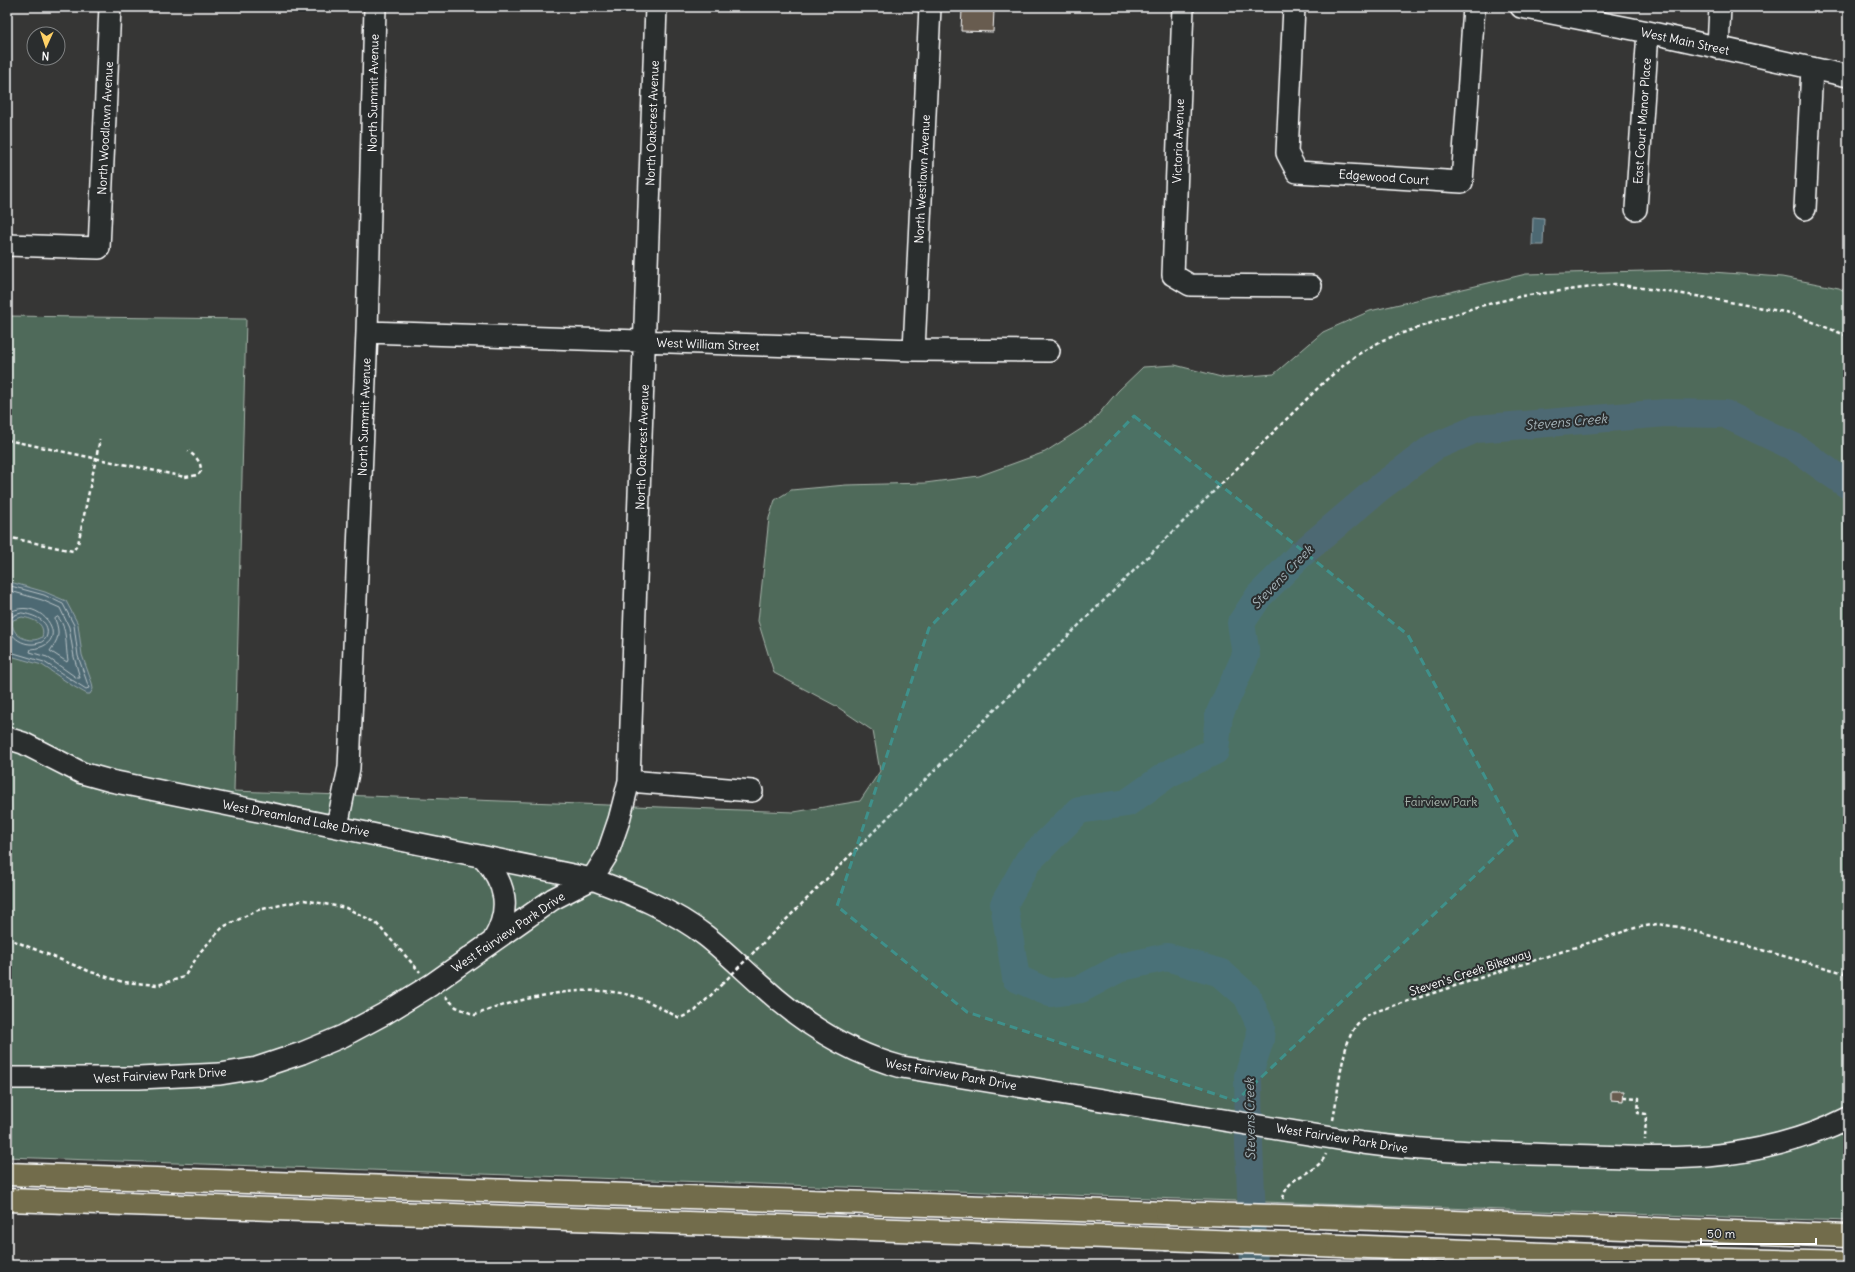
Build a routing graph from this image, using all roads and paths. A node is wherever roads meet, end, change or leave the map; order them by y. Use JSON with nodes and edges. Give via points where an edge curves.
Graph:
{"nodes":[{"id":1,"x":110,"y":7,"type":"edge"},
{"id":2,"x":375,"y":7,"type":"edge"},
{"id":3,"x":656,"y":7,"type":"edge"},
{"id":4,"x":930,"y":7,"type":"edge"},
{"id":5,"x":1184,"y":7,"type":"edge"},
{"id":6,"x":1294,"y":7,"type":"edge"},
{"id":7,"x":1474,"y":7,"type":"edge"},
{"id":8,"x":1521,"y":7,"type":"edge"},
{"id":9,"x":1720,"y":7,"type":"edge"},
{"id":10,"x":1648,"y":32,"type":"junction"},
{"id":11,"x":1718,"y":48,"type":"junction"},
{"id":12,"x":1812,"y":68,"type":"junction"},
{"id":13,"x":1848,"y":76,"type":"edge"},
{"id":14,"x":1636,"y":209,"type":"dead end"},
{"id":15,"x":1806,"y":209,"type":"dead end"},
{"id":16,"x":7,"y":245,"type":"edge"},
{"id":17,"x":1311,"y":286,"type":"dead end"},
{"id":18,"x":367,"y":332,"type":"junction"},
{"id":19,"x":1848,"y":336,"type":"edge"},
{"id":20,"x":646,"y":342,"type":"junction"},
{"id":21,"x":914,"y":350,"type":"junction"},
{"id":22,"x":1049,"y":351,"type":"dead end"},
{"id":23,"x":11,"y":414,"type":"dead end"},
{"id":24,"x":7,"y":415,"type":"edge"},
{"id":25,"x":100,"y":440,"type":"dead end"},
{"id":26,"x":7,"y":441,"type":"edge"},
{"id":27,"x":188,"y":451,"type":"dead end"},
{"id":28,"x":96,"y":459,"type":"junction"},
{"id":29,"x":7,"y":537,"type":"edge"},
{"id":30,"x":7,"y":738,"type":"edge"},
{"id":31,"x":629,"y":781,"type":"junction"},
{"id":32,"x":752,"y":791,"type":"dead end"},
{"id":33,"x":337,"y":826,"type":"junction"},
{"id":34,"x":483,"y":857,"type":"junction"},
{"id":35,"x":592,"y":879,"type":"junction"},
{"id":36,"x":7,"y":938,"type":"edge"},
{"id":37,"x":493,"y":941,"type":"junction"},
{"id":38,"x":1848,"y":974,"type":"edge"},
{"id":39,"x":431,"y":985,"type":"junction"},
{"id":40,"x":7,"y":1078,"type":"edge"},
{"id":41,"x":1624,"y":1097,"type":"dead end"},
{"id":42,"x":1848,"y":1118,"type":"edge"},
{"id":43,"x":1330,"y":1138,"type":"junction"},
{"id":44,"x":1645,"y":1157,"type":"junction"},
{"id":45,"x":7,"y":1174,"type":"edge"},
{"id":46,"x":7,"y":1200,"type":"edge"},
{"id":47,"x":1282,"y":1204,"type":"dead end"},
{"id":48,"x":1848,"y":1236,"type":"edge"},
{"id":49,"x":1848,"y":1263,"type":"edge"}],
"edges":[{"from":1,"to":16,"type":"street","name":"North Woodlawn Avenue","via":[[99,248]]},
{"from":2,"to":18,"type":"street","name":"North Summit Avenue"},
{"from":3,"to":20,"type":"street","name":"North Oakcrest Avenue"},
{"from":4,"to":21,"type":"street","name":"North Westlawn Avenue"},
{"from":5,"to":17,"type":"street","name":"Victoria Avenue","via":[[1173,275],[1190,285]]},
{"from":6,"to":7,"type":"street","name":"Edgewood Court","via":[[1287,153],[1297,172],[1462,182]]},
{"from":8,"to":10,"type":"street","name":"West Main Street"},
{"from":9,"to":11,"type":"street"},
{"from":10,"to":11,"type":"street","name":"West Main Street"},
{"from":10,"to":14,"type":"street","name":"East Court Manor Place"},
{"from":11,"to":12,"type":"street","name":"West Main Street"},
{"from":12,"to":13,"type":"street","name":"West Main Street"},
{"from":12,"to":15,"type":"street"},
{"from":18,"to":20,"type":"street","name":"West William Street"},
{"from":18,"to":33,"type":"street","name":"North Summit Avenue","via":[[348,768]]},
{"from":19,"to":39,"type":"path","bridge":true,"via":[[1790,314],[1615,284],[1522,296],[1476,307],[1383,340],[1355,356],[1326,380],[695,1011],[680,1018],[642,999],[604,991],[560,993],[500,1005],[475,1015],[456,1006]]},
{"from":20,"to":21,"type":"street","name":"West William Street"},
{"from":20,"to":31,"type":"street","name":"North Oakcrest Avenue"},
{"from":21,"to":22,"type":"street","name":"West William Street"},
{"from":23,"to":24,"type":"path"},
{"from":25,"to":28,"type":"path"},
{"from":26,"to":28,"type":"path"},
{"from":27,"to":28,"type":"path","via":[[196,456],[201,464],[201,471],[192,477]]},
{"from":28,"to":29,"type":"path","via":[[78,544],[74,551]]},
{"from":30,"to":33,"type":"street","name":"West Dreamland Lake Drive","via":[[23,743],[82,773],[111,781]]},
{"from":31,"to":32,"type":"street"},
{"from":31,"to":35,"type":"street","name":"North Oakcrest Avenue","via":[[619,820],[606,855]]},
{"from":33,"to":34,"type":"street","name":"West Dreamland Lake Drive"},
{"from":34,"to":35,"type":"street","name":"West Dreamland Lake Drive"},
{"from":34,"to":37,"type":"street","via":[[500,880],[503,893],[501,928]]},
{"from":35,"to":37,"type":"street","name":"West Fairview Park Drive","via":[[554,899]]},
{"from":35,"to":43,"type":"street","name":"West Fairview Park Drive","via":[[644,898],[678,917],[705,935],[788,1008],[845,1046],[876,1060],[902,1067]]},
{"from":36,"to":39,"type":"path","via":[[123,982],[158,984],[184,977],[201,951],[223,927],[258,910],[304,900],[346,908],[375,922]]},
{"from":37,"to":39,"type":"street","name":"West Fairview Park Drive"},
{"from":38,"to":43,"type":"path","name":"Steven's Creek Bikeway","via":[[1679,927],[1657,924],[1635,928],[1371,1013],[1362,1019],[1355,1026],[1347,1047]]},
{"from":39,"to":40,"type":"street","name":"West Fairview Park Drive","via":[[343,1036],[257,1068],[220,1074],[139,1078]]},
{"from":41,"to":44,"type":"path","via":[[1639,1098],[1638,1113],[1646,1114]]},
{"from":42,"to":44,"type":"street","name":"West Fairview Park Drive","via":[[1827,1129],[1730,1154],[1707,1157]]},
{"from":43,"to":44,"type":"street","name":"West Fairview Park Drive","via":[[1450,1152]]},
{"from":43,"to":47,"type":"path","name":"Steven's Creek Bikeway","via":[[1328,1149],[1319,1166],[1291,1182]]},
{"from":45,"to":48,"type":"main road","bridge":true},
{"from":46,"to":49,"type":"main road","bridge":true}]}
